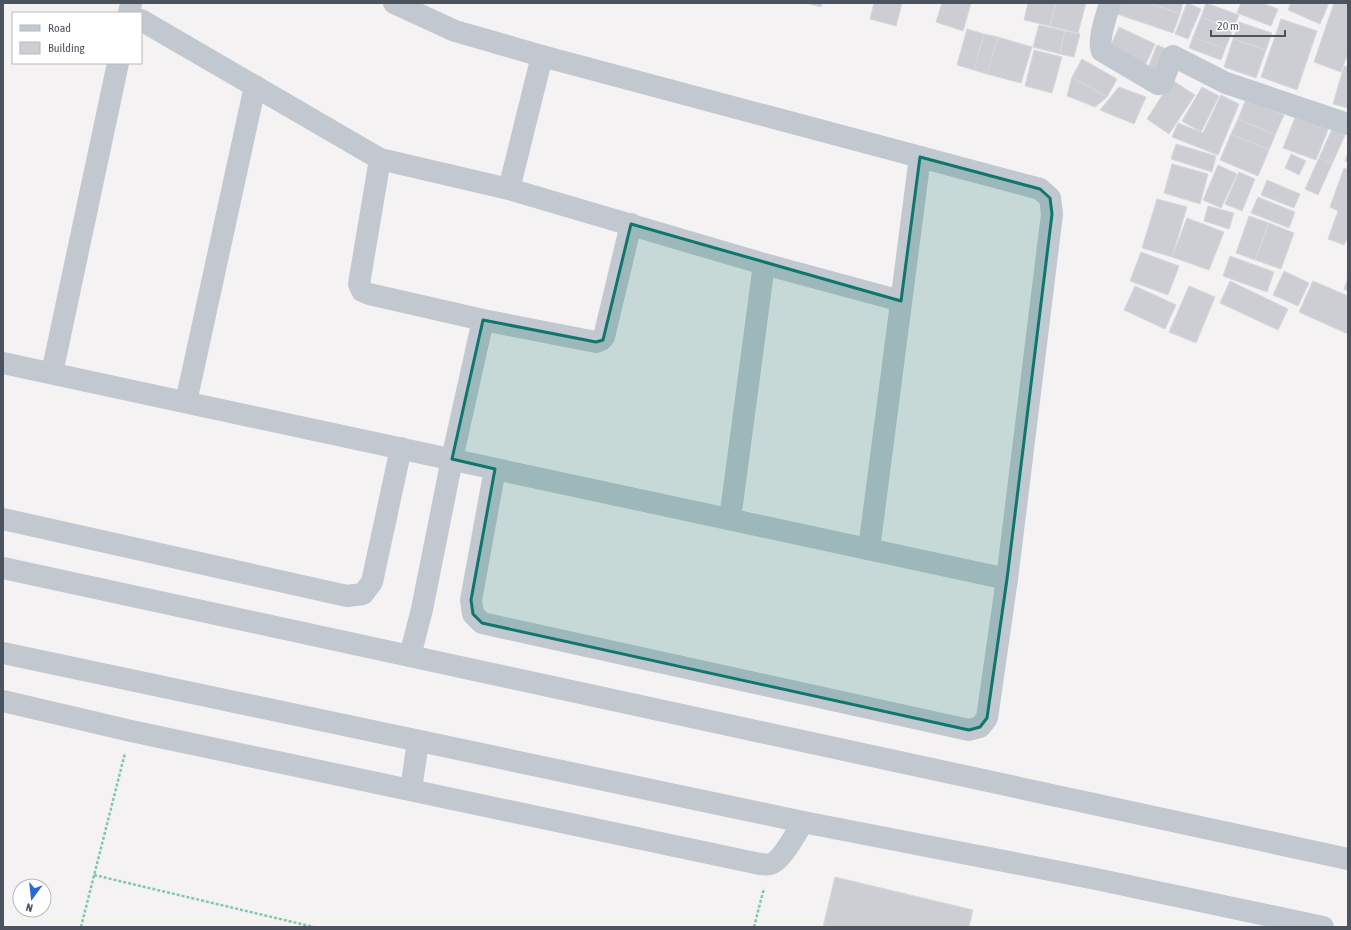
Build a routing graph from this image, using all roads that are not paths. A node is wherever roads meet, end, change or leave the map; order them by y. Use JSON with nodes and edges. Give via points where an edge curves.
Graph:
{"nodes":[{"id":1,"x":394,"y":3,"type":"edge"},
{"id":2,"x":1110,"y":3,"type":"edge"},
{"id":3,"x":142,"y":21,"type":"edge"},
{"id":4,"x":542,"y":56,"type":"junction"},
{"id":5,"x":118,"y":64,"type":"edge"},
{"id":6,"x":255,"y":86,"type":"junction"},
{"id":7,"x":1348,"y":124,"type":"edge"},
{"id":8,"x":920,"y":157,"type":"junction"},
{"id":9,"x":380,"y":159,"type":"junction"},
{"id":10,"x":509,"y":189,"type":"junction"},
{"id":11,"x":631,"y":224,"type":"junction"},
{"id":12,"x":764,"y":264,"type":"junction"},
{"id":13,"x":902,"y":301,"type":"junction"},
{"id":14,"x":483,"y":320,"type":"junction"},
{"id":15,"x":3,"y":362,"type":"edge"},
{"id":16,"x":52,"y":373,"type":"junction"},
{"id":17,"x":186,"y":402,"type":"junction"},
{"id":18,"x":401,"y":448,"type":"junction"},
{"id":19,"x":452,"y":459,"type":"junction"},
{"id":20,"x":495,"y":469,"type":"junction"},
{"id":21,"x":3,"y":519,"type":"edge"},
{"id":22,"x":730,"y":519,"type":"junction"},
{"id":23,"x":869,"y":549,"type":"junction"},
{"id":24,"x":3,"y":568,"type":"edge"},
{"id":25,"x":1007,"y":579,"type":"junction"},
{"id":26,"x":3,"y":653,"type":"edge"},
{"id":27,"x":410,"y":656,"type":"junction"},
{"id":28,"x":3,"y":701,"type":"edge"},
{"id":29,"x":418,"y":741,"type":"junction"},
{"id":30,"x":411,"y":790,"type":"junction"},
{"id":31,"x":803,"y":822,"type":"junction"},
{"id":32,"x":1348,"y":858,"type":"edge"},
{"id":33,"x":1322,"y":927,"type":"edge"}],
"edges":[{"from":1,"to":4,"type":"street","via":[[455,31]]},
{"from":2,"to":7,"type":"street","via":[[1101,39],[1102,51],[1158,84],[1162,83],[1173,56],[1226,83]]},
{"from":3,"to":6,"type":"street"},
{"from":4,"to":8,"type":"street"},
{"from":4,"to":10,"type":"street"},
{"from":5,"to":16,"type":"street"},
{"from":6,"to":9,"type":"street"},
{"from":6,"to":17,"type":"street"},
{"from":8,"to":13,"type":"street"},
{"from":8,"to":25,"type":"street","via":[[1040,189],[1050,198],[1052,214]]},
{"from":9,"to":10,"type":"street"},
{"from":9,"to":14,"type":"street","via":[[359,284],[362,291]]},
{"from":10,"to":11,"type":"street"},
{"from":11,"to":12,"type":"street"},
{"from":11,"to":14,"type":"street","via":[[604,338],[601,340],[596,342]]},
{"from":12,"to":13,"type":"street"},
{"from":12,"to":22,"type":"street"},
{"from":13,"to":23,"type":"street"},
{"from":14,"to":19,"type":"street"},
{"from":15,"to":16,"type":"street"},
{"from":16,"to":17,"type":"street"},
{"from":17,"to":18,"type":"street"},
{"from":18,"to":19,"type":"street"},
{"from":18,"to":21,"type":"street","via":[[372,582],[363,594],[352,596]]},
{"from":19,"to":20,"type":"street"},
{"from":19,"to":27,"type":"street"},
{"from":20,"to":22,"type":"street"},
{"from":20,"to":25,"type":"street","via":[[471,600],[473,614],[482,623],[969,730],[980,727],[987,718]]},
{"from":22,"to":23,"type":"street"},
{"from":23,"to":25,"type":"street"},
{"from":24,"to":27,"type":"street"},
{"from":26,"to":29,"type":"street"},
{"from":27,"to":32,"type":"street"},
{"from":28,"to":30,"type":"street"},
{"from":29,"to":30,"type":"street"},
{"from":29,"to":31,"type":"street"},
{"from":30,"to":31,"type":"street","via":[[770,864],[781,856]]},
{"from":31,"to":33,"type":"street","via":[[1091,878]]}]}
